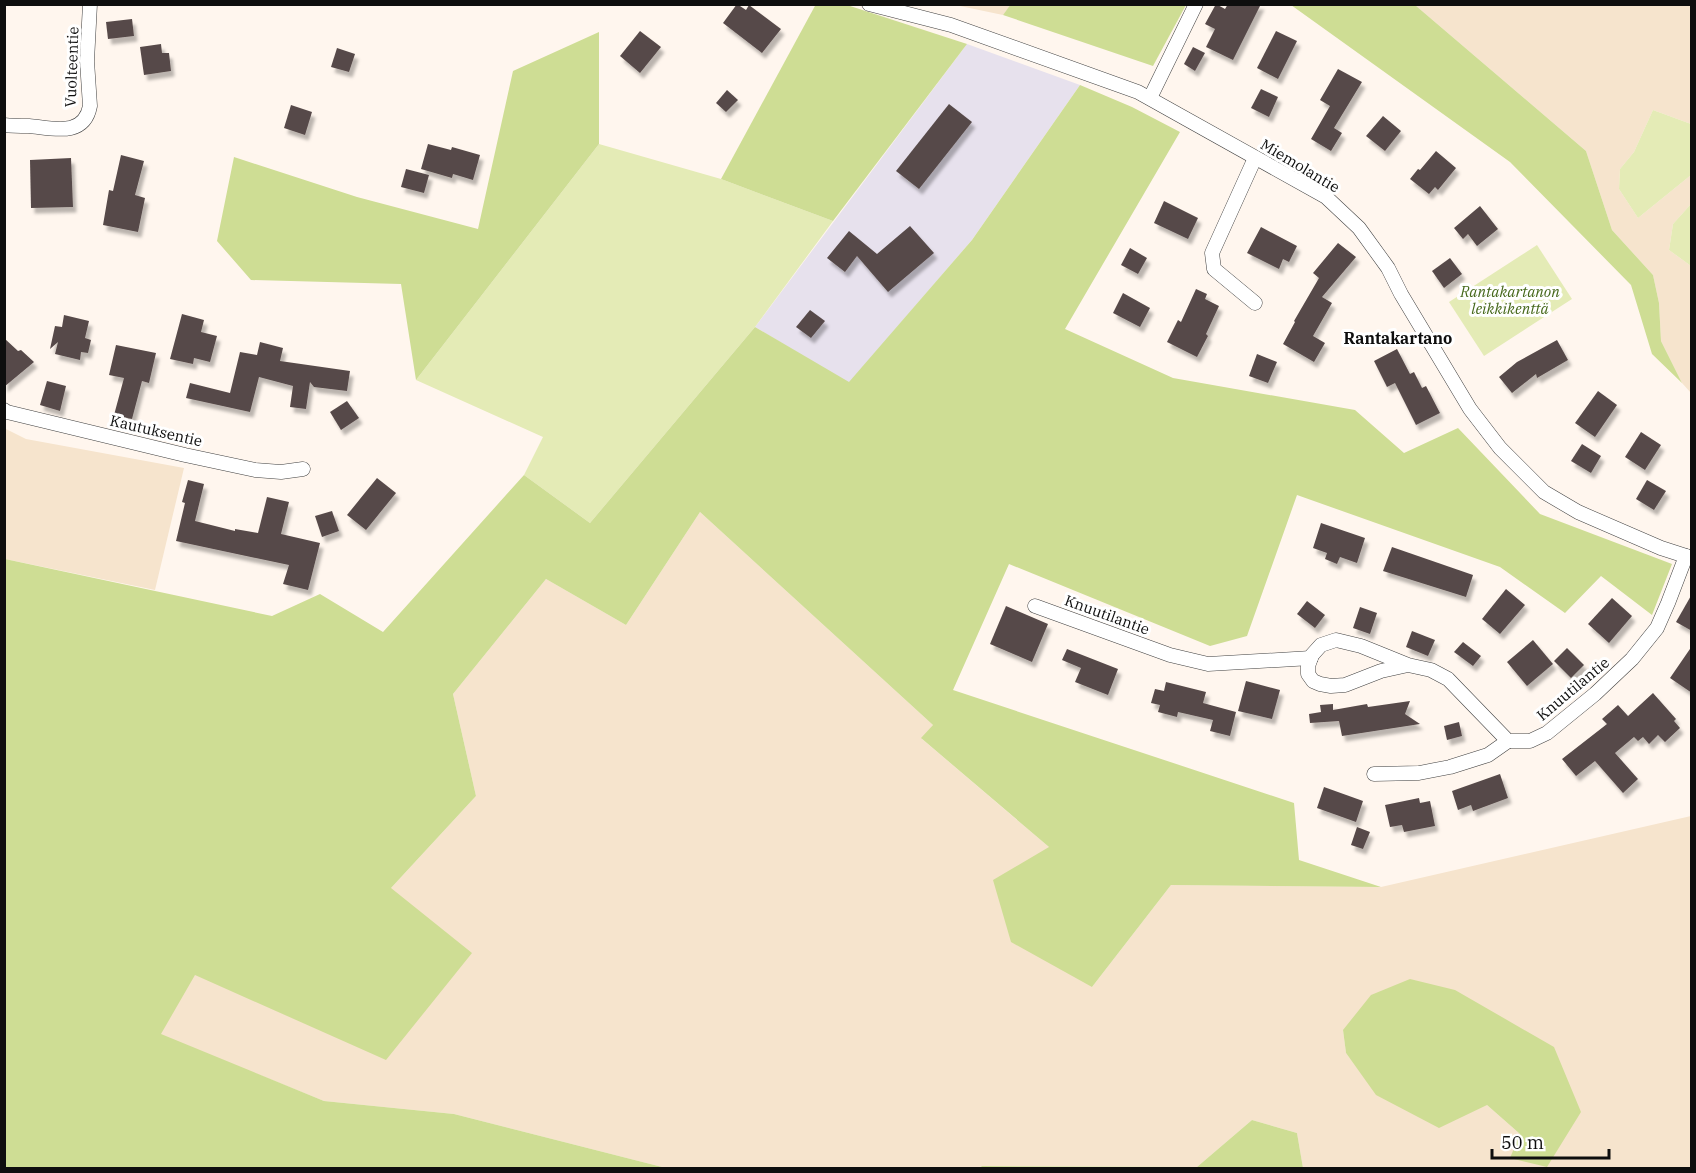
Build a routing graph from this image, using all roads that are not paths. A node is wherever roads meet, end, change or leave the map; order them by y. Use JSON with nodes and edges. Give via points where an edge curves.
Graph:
{"nodes":[{"id":1,"x":90,"y":4,"type":"edge"},
{"id":2,"x":868,"y":4,"type":"edge"},
{"id":3,"x":1196,"y":4,"type":"edge"},
{"id":4,"x":1150,"y":98,"type":"junction"},
{"id":5,"x":4,"y":125,"type":"edge"},
{"id":6,"x":1255,"y":158,"type":"junction"},
{"id":7,"x":1255,"y":303,"type":"dead end"},
{"id":8,"x":4,"y":410,"type":"edge"},
{"id":9,"x":303,"y":469,"type":"dead end"},
{"id":10,"x":1689,"y":557,"type":"edge"},
{"id":11,"x":1035,"y":606,"type":"dead end"},
{"id":12,"x":1311,"y":658,"type":"junction"},
{"id":13,"x":1408,"y":665,"type":"junction"},
{"id":14,"x":1508,"y":741,"type":"junction"},
{"id":15,"x":1374,"y":774,"type":"dead end"}],
"edges":[{"from":1,"to":5,"type":"street","name":"Vuolteentie","via":[[90,106],[81,124],[67,129]]},
{"from":2,"to":4,"type":"street","name":"Miemolantie","via":[[951,25]]},
{"from":3,"to":4,"type":"street"},
{"from":4,"to":6,"type":"street","name":"Miemolantie"},
{"from":6,"to":7,"type":"street","via":[[1212,253],[1214,269]]},
{"from":6,"to":10,"type":"street","name":"Miemolantie","via":[[1326,198],[1359,228],[1388,268],[1470,409],[1500,448],[1544,492],[1578,512]]},
{"from":8,"to":9,"type":"street","name":"Kautuksentie","via":[[255,470]]},
{"from":10,"to":14,"type":"street","name":"Knuutilantie","via":[[1657,628],[1632,659],[1547,733],[1530,741]]},
{"from":11,"to":12,"type":"street","name":"Knuutilantie","via":[[1170,655],[1208,664]]},
{"from":12,"to":13,"type":"street","via":[[1321,645],[1336,640]]},
{"from":12,"to":13,"type":"street","via":[[1308,674],[1313,681],[1331,686]]},
{"from":13,"to":14,"type":"street","via":[[1448,679]]},
{"from":14,"to":15,"type":"street","via":[[1488,755],[1450,767],[1419,774]]}]}
